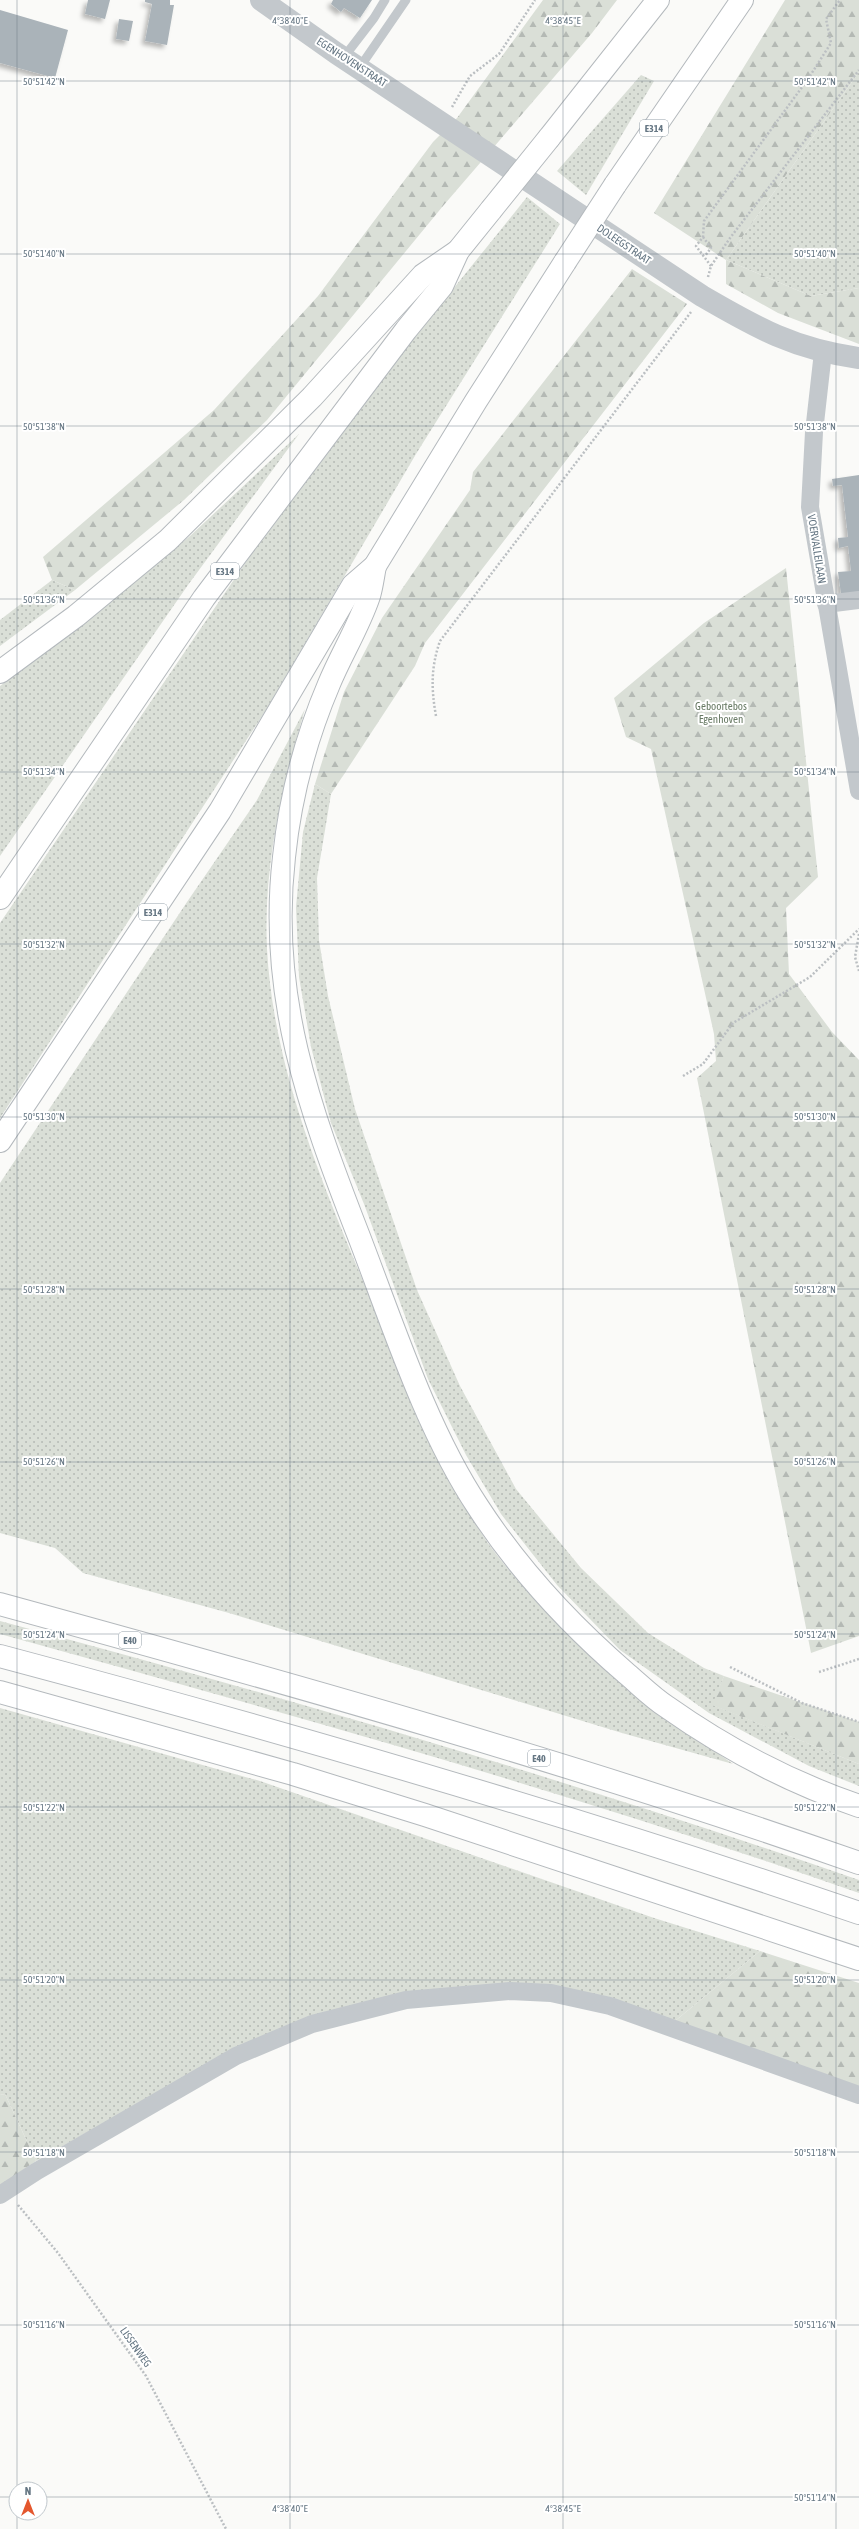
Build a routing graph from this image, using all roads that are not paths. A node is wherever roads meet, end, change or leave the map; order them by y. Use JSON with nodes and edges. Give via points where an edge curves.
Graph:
{"nodes":[{"id":1,"x":261,"y":0,"type":"edge"},
{"id":2,"x":385,"y":0,"type":"edge"},
{"id":3,"x":406,"y":0,"type":"edge"},
{"id":4,"x":658,"y":0,"type":"edge"},
{"id":5,"x":742,"y":0,"type":"edge"},
{"id":6,"x":352,"y":62,"type":"junction"},
{"id":7,"x":404,"y":96,"type":"joint"},
{"id":8,"x":458,"y":251,"type":"junction"},
{"id":9,"x":823,"y":352,"type":"junction"},
{"id":10,"x":859,"y":358,"type":"edge"},
{"id":11,"x":375,"y":566,"type":"junction"},
{"id":12,"x":859,"y":600,"type":"edge"},
{"id":13,"x":826,"y":604,"type":"junction"},
{"id":14,"x":0,"y":672,"type":"edge"},
{"id":15,"x":859,"y":791,"type":"edge"},
{"id":16,"x":0,"y":898,"type":"edge"},
{"id":17,"x":0,"y":1141,"type":"edge"},
{"id":18,"x":0,"y":1604,"type":"edge"},
{"id":19,"x":0,"y":1656,"type":"edge"},
{"id":20,"x":0,"y":1692,"type":"edge"},
{"id":21,"x":859,"y":1806,"type":"edge"},
{"id":22,"x":817,"y":1848,"type":"junction"},
{"id":23,"x":859,"y":1848,"type":"edge"},
{"id":24,"x":859,"y":1863,"type":"edge"},
{"id":25,"x":859,"y":1913,"type":"edge"},
{"id":26,"x":859,"y":1959,"type":"edge"},
{"id":27,"x":859,"y":2095,"type":"edge"},
{"id":28,"x":3,"y":2193,"type":"edge"}],
"edges":[{"from":1,"to":6,"type":"street","name":"EGENHOVENSTRAAT"},
{"from":2,"to":6,"type":"lane"},
{"from":3,"to":6,"type":"lane"},
{"from":4,"to":8,"type":"highway","number":"E314","bridge":true},
{"from":5,"to":11,"type":"highway","number":"E314","bridge":true,"via":[[564,262]]},
{"from":6,"to":7,"type":"street","name":"EGENHOVENSTRAAT"},
{"from":7,"to":9,"type":"street","name":"DOLEEGSTRAAT","via":[[702,296],[774,336]]},
{"from":8,"to":14,"type":"highway","via":[[423,275],[312,398],[168,540],[76,616]]},
{"from":8,"to":16,"type":"highway","number":"E314","via":[[442,286],[204,598]]},
{"from":9,"to":10,"type":"street","name":"DOLEEGSTRAAT"},
{"from":9,"to":13,"type":"street","name":"VOERVALLEILAAN","via":[[816,410],[810,507]]},
{"from":11,"to":17,"type":"highway","number":"E314","via":[[353,585],[220,811]]},
{"from":11,"to":21,"type":"highway","via":[[369,595],[328,686],[294,794],[283,858],[281,909],[283,972],[291,1035],[306,1091],[324,1147],[399,1340],[441,1440],[477,1506],[534,1584],[599,1650],[665,1706],[738,1752],[830,1796]]},
{"from":12,"to":13,"type":"street"},
{"from":13,"to":15,"type":"street","name":"VOERVALLEILAAN"},
{"from":18,"to":22,"type":"highway","number":"E40","via":[[259,1675],[494,1744]]},
{"from":19,"to":25,"type":"highway","via":[[243,1721],[480,1791],[690,1855]]},
{"from":20,"to":26,"type":"highway","via":[[337,1788]]},
{"from":22,"to":23,"type":"highway"},
{"from":22,"to":24,"type":"highway","number":"E40"},
{"from":27,"to":28,"type":"street","via":[[610,2006],[558,1994],[510,1991],[406,2000],[312,2024],[236,2056]]}]}
